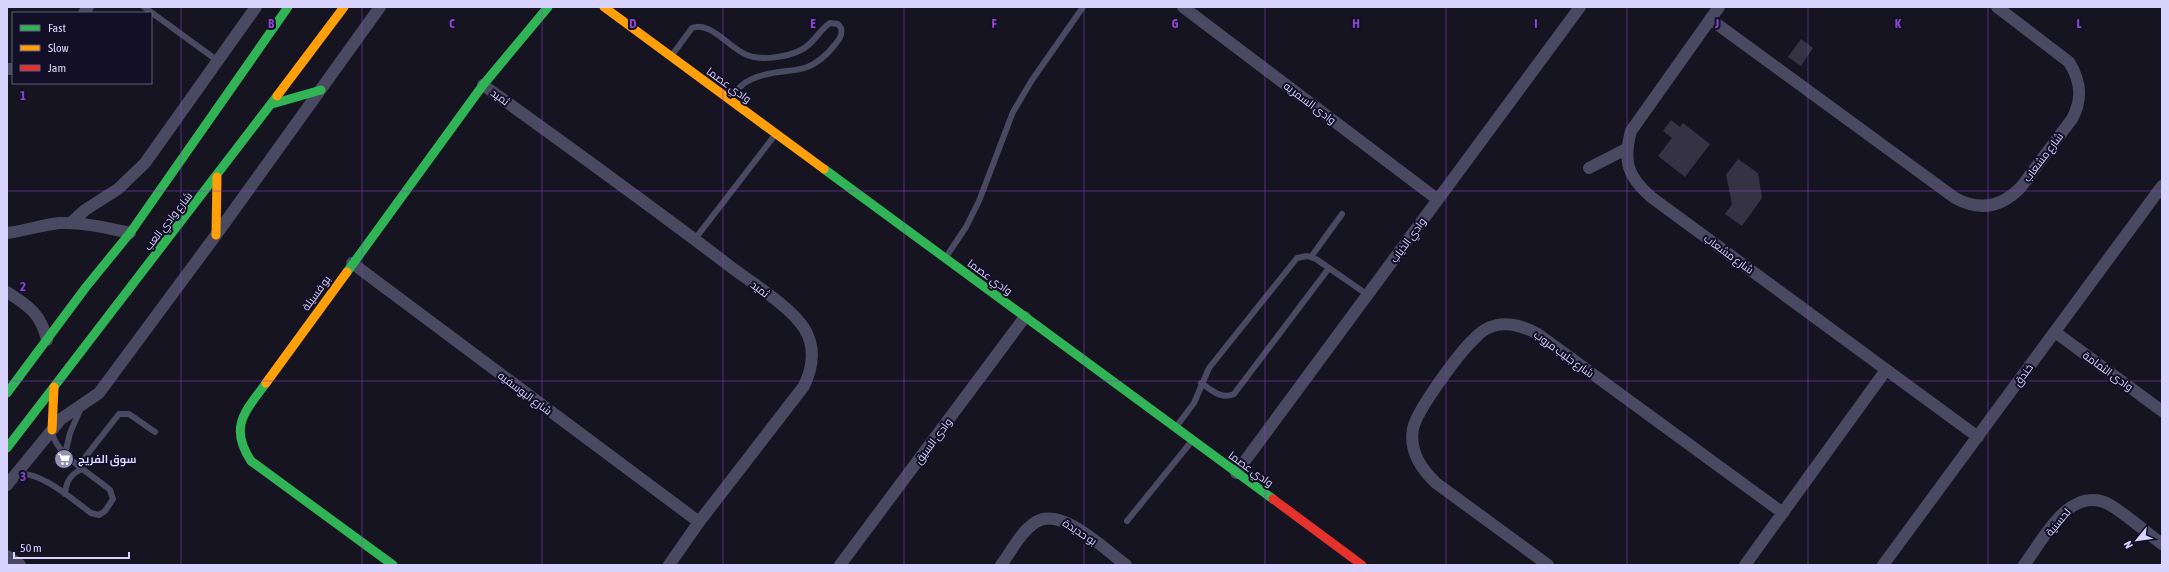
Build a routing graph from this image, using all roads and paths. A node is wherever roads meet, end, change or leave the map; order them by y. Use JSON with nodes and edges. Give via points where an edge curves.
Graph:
{"nodes":[{"id":1,"x":256,"y":7,"type":"edge"},
{"id":2,"x":288,"y":7,"type":"edge"},
{"id":3,"x":344,"y":7,"type":"edge"},
{"id":4,"x":380,"y":7,"type":"edge"},
{"id":5,"x":548,"y":7,"type":"edge"},
{"id":6,"x":604,"y":7,"type":"edge"},
{"id":7,"x":1083,"y":7,"type":"edge"},
{"id":8,"x":1183,"y":7,"type":"edge"},
{"id":9,"x":1580,"y":7,"type":"edge"},
{"id":10,"x":1719,"y":7,"type":"edge"},
{"id":11,"x":1997,"y":7,"type":"edge"},
{"id":12,"x":152,"y":13,"type":"edge"},
{"id":13,"x":1710,"y":19,"type":"junction"},
{"id":14,"x":670,"y":57,"type":"junction"},
{"id":15,"x":218,"y":61,"type":"junction"},
{"id":16,"x":483,"y":85,"type":"junction"},
{"id":17,"x":321,"y":90,"type":"junction"},
{"id":18,"x":729,"y":101,"type":"junction"},
{"id":19,"x":272,"y":104,"type":"junction"},
{"id":20,"x":776,"y":134,"type":"junction"},
{"id":21,"x":1626,"y":149,"type":"junction"},
{"id":22,"x":1589,"y":168,"type":"dead end"},
{"id":23,"x":218,"y":177,"type":"junction"},
{"id":24,"x":2162,"y":186,"type":"edge"},
{"id":25,"x":1437,"y":199,"type":"junction"},
{"id":26,"x":1342,"y":214,"type":"dead end"},
{"id":27,"x":71,"y":223,"type":"junction"},
{"id":28,"x":130,"y":233,"type":"junction"},
{"id":29,"x":7,"y":234,"type":"edge"},
{"id":30,"x":216,"y":235,"type":"junction"},
{"id":31,"x":695,"y":239,"type":"junction"},
{"id":32,"x":1312,"y":257,"type":"junction"},
{"id":33,"x":945,"y":258,"type":"junction"},
{"id":34,"x":352,"y":264,"type":"junction"},
{"id":35,"x":1329,"y":268,"type":"junction"},
{"id":36,"x":7,"y":292,"type":"edge"},
{"id":37,"x":1368,"y":295,"type":"junction"},
{"id":38,"x":1025,"y":318,"type":"junction"},
{"id":39,"x":2055,"y":332,"type":"junction"},
{"id":40,"x":47,"y":340,"type":"junction"},
{"id":41,"x":1886,"y":370,"type":"junction"},
{"id":42,"x":1201,"y":383,"type":"junction"},
{"id":43,"x":54,"y":387,"type":"junction"},
{"id":44,"x":7,"y":393,"type":"edge"},
{"id":45,"x":83,"y":405,"type":"junction"},
{"id":46,"x":2161,"y":408,"type":"edge"},
{"id":47,"x":1175,"y":428,"type":"junction"},
{"id":48,"x":52,"y":430,"type":"junction"},
{"id":49,"x":155,"y":432,"type":"dead end"},
{"id":50,"x":1978,"y":437,"type":"junction"},
{"id":51,"x":1192,"y":440,"type":"junction"},
{"id":52,"x":7,"y":448,"type":"edge"},
{"id":53,"x":65,"y":454,"type":"junction"},
{"id":54,"x":81,"y":467,"type":"junction"},
{"id":55,"x":1236,"y":473,"type":"junction"},
{"id":56,"x":16,"y":474,"type":"junction"},
{"id":57,"x":7,"y":485,"type":"edge"},
{"id":58,"x":65,"y":494,"type":"junction"},
{"id":59,"x":1783,"y":513,"type":"junction"},
{"id":60,"x":1127,"y":520,"type":"dead end"},
{"id":61,"x":699,"y":522,"type":"junction"},
{"id":62,"x":2162,"y":544,"type":"edge"},
{"id":63,"x":7,"y":556,"type":"edge"},
{"id":64,"x":20,"y":565,"type":"edge"},
{"id":65,"x":393,"y":565,"type":"edge"},
{"id":66,"x":669,"y":565,"type":"edge"},
{"id":67,"x":840,"y":565,"type":"edge"},
{"id":68,"x":1001,"y":565,"type":"edge"},
{"id":69,"x":1126,"y":565,"type":"edge"},
{"id":70,"x":1362,"y":565,"type":"edge"},
{"id":71,"x":1548,"y":565,"type":"edge"},
{"id":72,"x":1745,"y":565,"type":"edge"},
{"id":73,"x":1883,"y":565,"type":"edge"},
{"id":74,"x":2024,"y":565,"type":"edge"}],
"edges":[{"from":1,"to":15,"type":"street"},
{"from":2,"to":28,"type":"street","name":"شارع وادي العب"},
{"from":3,"to":19,"type":"street","name":"شارع وادي العب"},
{"from":4,"to":17,"type":"street"},
{"from":5,"to":16,"type":"street","name":"بو فسيلة"},
{"from":6,"to":14,"type":"street","name":"وادي عصما"},
{"from":7,"to":33,"type":"lane","via":[[1022,95],[1005,129],[973,214]]},
{"from":8,"to":25,"type":"street","name":"وادى السمريه"},
{"from":9,"to":25,"type":"street","name":"وادي الذياب"},
{"from":10,"to":13,"type":"street","name":"شارع مشعاب"},
{"from":11,"to":13,"type":"street","name":"شارع مشعاب","via":[[2069,62],[2078,79],[2079,99],[2072,119],[2021,187],[2002,203],[1984,207],[1966,204],[1955,198]]},
{"from":12,"to":15,"type":"lane"},
{"from":13,"to":21,"type":"street","name":"شارع مشعاب","via":[[1631,131]]},
{"from":14,"to":18,"type":"street","name":"وادي عصما"},
{"from":14,"to":18,"type":"lane","via":[[689,32],[697,26],[707,28],[737,50],[756,58],[802,50],[830,23],[838,24],[841,28],[840,37],[818,63],[804,69],[754,78],[741,86]]},
{"from":15,"to":27,"type":"street","via":[[137,172],[118,189],[84,210]]},
{"from":16,"to":31,"type":"street","name":"ثميد"},
{"from":16,"to":34,"type":"street","name":"بو فسيلة"},
{"from":17,"to":19,"type":"street"},
{"from":17,"to":30,"type":"street"},
{"from":18,"to":20,"type":"street","name":"وادي عصما"},
{"from":19,"to":23,"type":"street","name":"شارع وادي العب"},
{"from":20,"to":31,"type":"lane"},
{"from":20,"to":33,"type":"street","name":"وادي عصما"},
{"from":21,"to":22,"type":"street"},
{"from":21,"to":41,"type":"street","name":"شارع مشعاب","via":[[1628,168],[1637,184],[1651,197]]},
{"from":23,"to":30,"type":"street"},
{"from":23,"to":43,"type":"street","name":"شارع وادي العب"},
{"from":24,"to":39,"type":"street","name":"خندق"},
{"from":25,"to":37,"type":"street","name":"وادي الذياب"},
{"from":26,"to":32,"type":"lane"},
{"from":27,"to":28,"type":"street"},
{"from":27,"to":29,"type":"street"},
{"from":28,"to":40,"type":"street","name":"شارع وادي العب"},
{"from":30,"to":45,"type":"street","via":[[99,393]]},
{"from":31,"to":61,"type":"street","name":"ثميد","via":[[798,320],[809,337],[813,359],[804,386]]},
{"from":32,"to":35,"type":"lane"},
{"from":32,"to":42,"type":"lane","via":[[1302,256],[1293,261],[1209,368]]},
{"from":33,"to":38,"type":"street","name":"وادي عصما"},
{"from":34,"to":61,"type":"street","name":"شارع اليوسفيه"},
{"from":34,"to":65,"type":"street","name":"بو فسيلة","via":[[248,406],[242,416],[240,436],[245,454],[258,468]]},
{"from":35,"to":37,"type":"lane"},
{"from":35,"to":42,"type":"lane","via":[[1238,391],[1230,396],[1224,396]]},
{"from":36,"to":40,"type":"street","via":[[31,307],[41,323]]},
{"from":37,"to":55,"type":"street","name":"وادي الذياب"},
{"from":38,"to":47,"type":"street","name":"وادي عصما"},
{"from":38,"to":67,"type":"street","name":"وادى السيق"},
{"from":39,"to":46,"type":"street","name":"وادى الثمامة"},
{"from":39,"to":50,"type":"street","name":"خندق"},
{"from":40,"to":44,"type":"street","name":"شارع وادي العب"},
{"from":41,"to":50,"type":"street","name":"شارع مشعاب"},
{"from":41,"to":59,"type":"street"},
{"from":42,"to":47,"type":"lane","via":[[1194,403]]},
{"from":43,"to":48,"type":"street"},
{"from":43,"to":52,"type":"street","name":"شارع وادي العب"},
{"from":45,"to":48,"type":"street","via":[[61,419]]},
{"from":45,"to":53,"type":"lane","via":[[70,433]]},
{"from":47,"to":51,"type":"street","name":"وادي عصما"},
{"from":48,"to":53,"type":"lane","via":[[55,444]]},
{"from":48,"to":56,"type":"street"},
{"from":49,"to":54,"type":"lane","via":[[129,414],[119,414]]},
{"from":50,"to":73,"type":"street","name":"خندق"},
{"from":51,"to":55,"type":"street","name":"وادي عصما"},
{"from":51,"to":60,"type":"lane"},
{"from":53,"to":54,"type":"lane"},
{"from":54,"to":58,"type":"lane","via":[[68,481]]},
{"from":54,"to":58,"type":"lane","via":[[110,490],[113,499],[111,503],[102,513],[95,515]]},
{"from":55,"to":70,"type":"street","name":"وادي عصما"},
{"from":56,"to":57,"type":"street"},
{"from":56,"to":58,"type":"lane","via":[[32,475]]},
{"from":59,"to":71,"type":"street","name":"شارع جليب مروب","via":[[1538,334],[1518,326],[1497,325],[1484,330],[1473,339],[1424,403],[1416,416],[1412,430],[1412,445],[1425,473],[1436,483]]},
{"from":59,"to":72,"type":"street"},
{"from":61,"to":66,"type":"street","name":"ثميد"},
{"from":62,"to":74,"type":"street","name":"لحسنية","via":[[2105,503],[2089,499],[2076,502],[2064,512]]},
{"from":63,"to":64,"type":"street"},
{"from":68,"to":69,"type":"street","name":"بو حديدة","via":[[1036,522],[1057,518],[1071,524]]}]}
